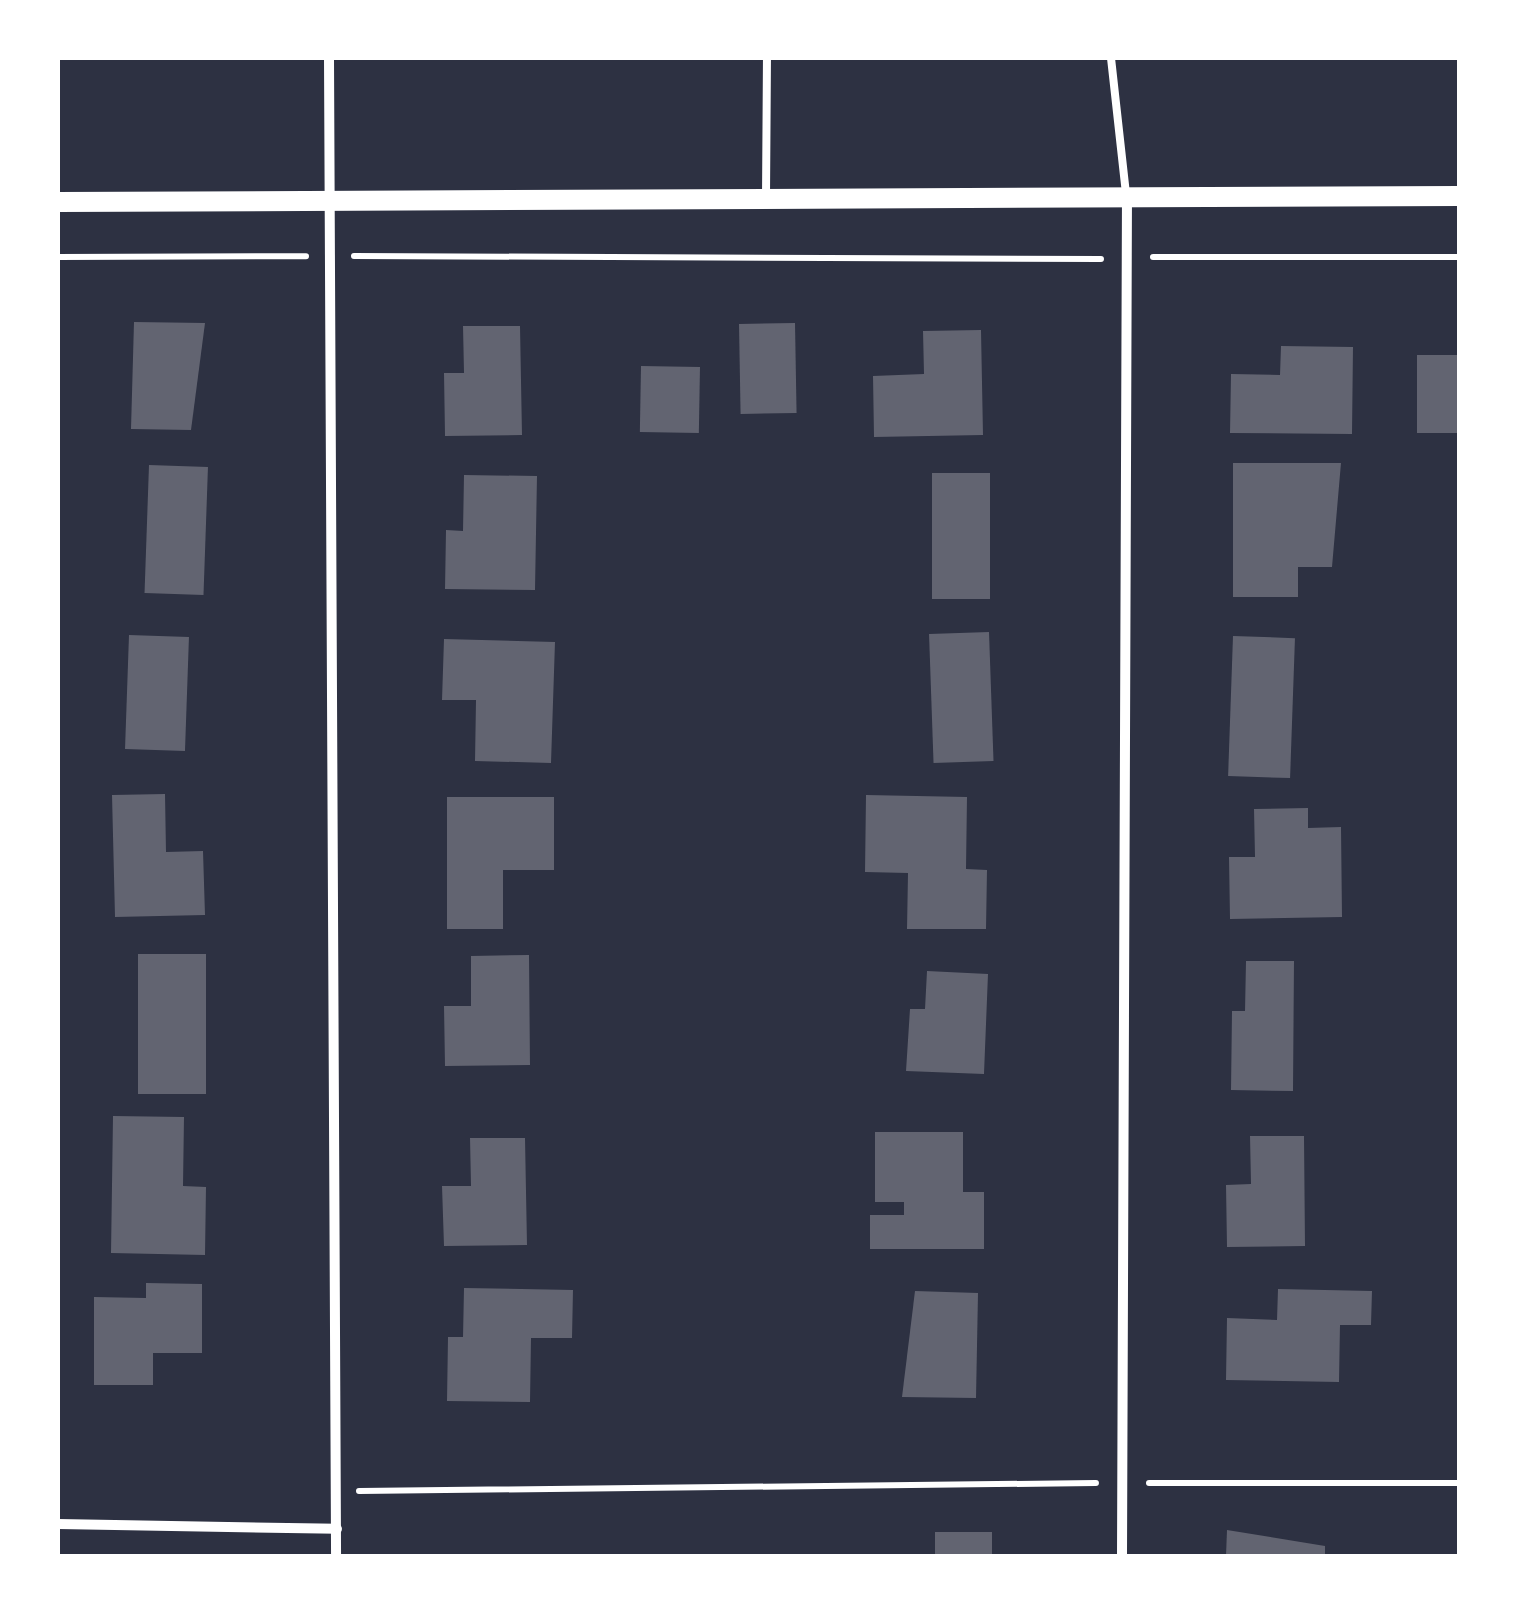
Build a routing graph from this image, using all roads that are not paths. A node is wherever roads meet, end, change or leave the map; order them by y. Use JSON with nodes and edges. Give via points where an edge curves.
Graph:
{"nodes":[{"id":1,"x":330,"y":58,"type":"edge"},
{"id":2,"x":767,"y":58,"type":"edge"},
{"id":3,"x":1111,"y":58,"type":"edge"},
{"id":4,"x":1460,"y":196,"type":"edge"},
{"id":5,"x":1127,"y":198,"type":"junction"},
{"id":6,"x":58,"y":202,"type":"edge"},
{"id":7,"x":766,"y":202,"type":"junction"},
{"id":8,"x":330,"y":206,"type":"junction"},
{"id":9,"x":58,"y":1524,"type":"edge"},
{"id":10,"x":337,"y":1529,"type":"junction"},
{"id":11,"x":336,"y":1556,"type":"edge"},
{"id":12,"x":1122,"y":1556,"type":"edge"}],
"edges":[{"from":1,"to":8,"type":"street"},
{"from":2,"to":7,"type":"lane"},
{"from":3,"to":5,"type":"lane"},
{"from":4,"to":5,"type":"main road"},
{"from":5,"to":7,"type":"main road"},
{"from":5,"to":12,"type":"street"},
{"from":6,"to":8,"type":"main road"},
{"from":7,"to":8,"type":"main road"},
{"from":8,"to":10,"type":"street"},
{"from":9,"to":10,"type":"street"},
{"from":10,"to":11,"type":"street"}]}
